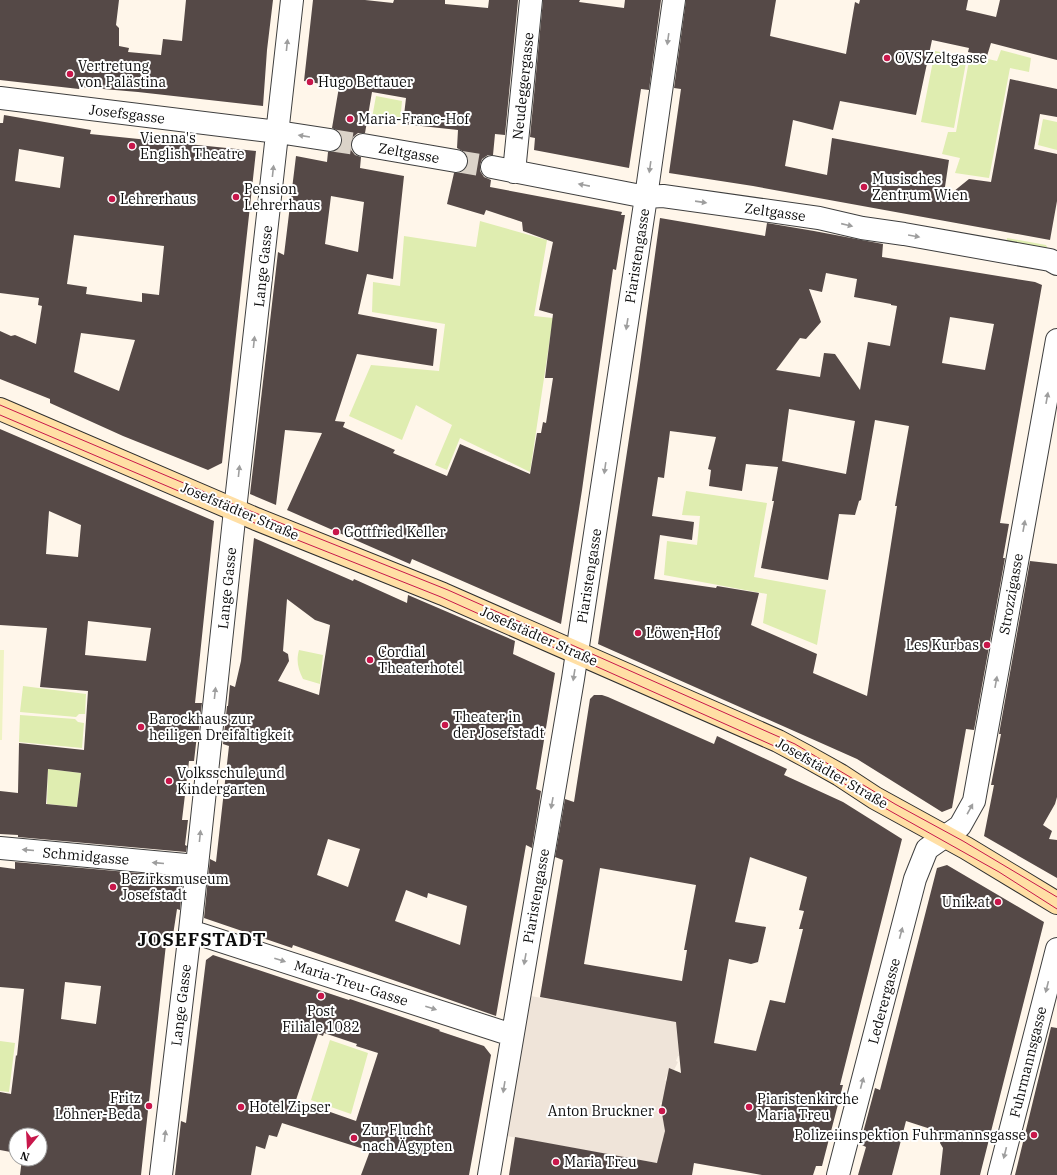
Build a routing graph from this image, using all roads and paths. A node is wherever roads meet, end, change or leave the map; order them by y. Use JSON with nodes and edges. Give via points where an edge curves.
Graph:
{"nodes":[{"id":1,"x":292,"y":0,"type":"edge"},
{"id":2,"x":531,"y":0,"type":"edge"},
{"id":3,"x":674,"y":0,"type":"edge"},
{"id":4,"x":0,"y":98,"type":"edge"},
{"id":5,"x":278,"y":132,"type":"junction"},
{"id":6,"x":330,"y":140,"type":"tunnel mouth"},
{"id":7,"x":363,"y":145,"type":"tunnel mouth"},
{"id":8,"x":456,"y":161,"type":"tunnel mouth"},
{"id":9,"x":492,"y":167,"type":"tunnel mouth"},
{"id":10,"x":514,"y":172,"type":"junction"},
{"id":11,"x":646,"y":197,"type":"junction"},
{"id":12,"x":1057,"y":264,"type":"edge"},
{"id":13,"x":1057,"y":340,"type":"edge"},
{"id":14,"x":0,"y":409,"type":"edge"},
{"id":15,"x":235,"y":510,"type":"junction"},
{"id":16,"x":577,"y":653,"type":"junction"},
{"id":17,"x":945,"y":837,"type":"junction"},
{"id":18,"x":0,"y":848,"type":"edge"},
{"id":19,"x":196,"y":866,"type":"junction"},
{"id":20,"x":1057,"y":903,"type":"edge"},
{"id":21,"x":190,"y":931,"type":"junction"},
{"id":22,"x":1057,"y":949,"type":"edge"},
{"id":23,"x":512,"y":1034,"type":"junction"},
{"id":24,"x":161,"y":1175,"type":"edge"},
{"id":25,"x":489,"y":1175,"type":"edge"},
{"id":26,"x":838,"y":1175,"type":"edge"},
{"id":27,"x":999,"y":1175,"type":"edge"}],
"edges":[{"from":5,"to":1,"type":"street","name":"Lange Gasse","one_way":true},
{"from":2,"to":10,"type":"street","name":"Neudeggergasse"},
{"from":3,"to":11,"type":"street","name":"Piaristengasse","one_way":true},
{"from":4,"to":5,"type":"street","name":"Josefsgasse"},
{"from":6,"to":5,"type":"street","name":"Josefsgasse","one_way":true},
{"from":15,"to":5,"type":"street","name":"Lange Gasse","one_way":true},
{"from":7,"to":8,"type":"street","name":"Zeltgasse"},
{"from":9,"to":10,"type":"street","name":"Zeltgasse"},
{"from":11,"to":10,"type":"street","name":"Zeltgasse","one_way":true},
{"from":11,"to":12,"type":"street","name":"Zeltgasse","one_way":true,"via":[[663,196],[819,218],[862,228],[1050,260]]},
{"from":11,"to":16,"type":"street","name":"Piaristengasse","one_way":true},
{"from":17,"to":13,"type":"street","name":"Strozzigasse","one_way":true,"via":[[960,826],[974,801]]},
{"from":14,"to":15,"type":"street","name":"Josefstädter Straße"},
{"from":15,"to":16,"type":"street","name":"Josefstädter Straße","via":[[444,594]]},
{"from":19,"to":15,"type":"street","name":"Lange Gasse","one_way":true},
{"from":16,"to":17,"type":"street","name":"Josefstädter Straße","via":[[778,741]]},
{"from":16,"to":23,"type":"street","name":"Piaristengasse","one_way":true},
{"from":17,"to":20,"type":"street","name":"Josefstädter Straße"},
{"from":26,"to":17,"type":"street","name":"Lederergasse","one_way":true,"via":[[915,878],[927,849]]},
{"from":19,"to":18,"type":"street","name":"Schmidgasse","one_way":true},
{"from":19,"to":21,"type":"street","name":"Lange Gasse"},
{"from":21,"to":23,"type":"street","name":"Maria-Treu-Gasse","one_way":true},
{"from":24,"to":21,"type":"street","name":"Lange Gasse","one_way":true},
{"from":22,"to":27,"type":"street","name":"Fuhrmannsgasse","one_way":true},
{"from":23,"to":25,"type":"street","name":"Piaristengasse","one_way":true}]}
